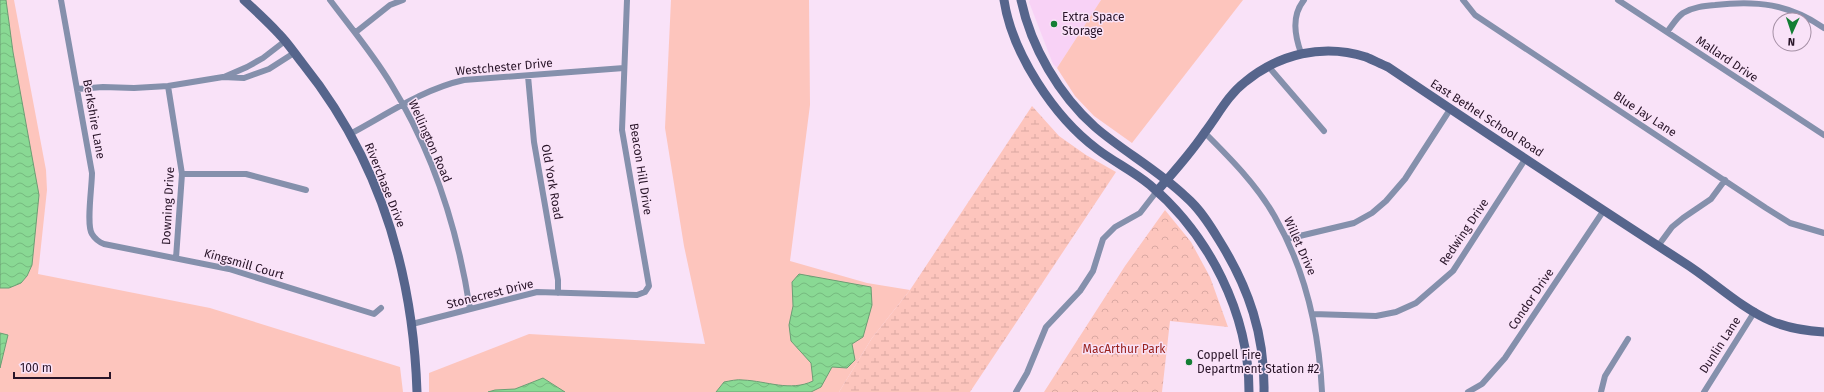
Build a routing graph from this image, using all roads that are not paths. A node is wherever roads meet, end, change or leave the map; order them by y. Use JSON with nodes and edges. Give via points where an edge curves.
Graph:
{"nodes":[{"id":1,"x":61,"y":0,"type":"edge"},
{"id":2,"x":244,"y":0,"type":"edge"},
{"id":3,"x":330,"y":0,"type":"edge"},
{"id":4,"x":403,"y":0,"type":"edge"},
{"id":5,"x":627,"y":0,"type":"edge"},
{"id":6,"x":1004,"y":0,"type":"edge"},
{"id":7,"x":1021,"y":0,"type":"edge"},
{"id":8,"x":1304,"y":0,"type":"edge"},
{"id":9,"x":1463,"y":0,"type":"edge"},
{"id":10,"x":1618,"y":0,"type":"edge"},
{"id":11,"x":1824,"y":28,"type":"edge"},
{"id":12,"x":356,"y":32,"type":"junction"},
{"id":13,"x":1667,"y":32,"type":"junction"},
{"id":14,"x":285,"y":42,"type":"junction"},
{"id":15,"x":294,"y":53,"type":"junction"},
{"id":16,"x":1301,"y":53,"type":"junction"},
{"id":17,"x":1268,"y":66,"type":"junction"},
{"id":18,"x":624,"y":68,"type":"junction"},
{"id":19,"x":528,"y":76,"type":"junction"},
{"id":20,"x":223,"y":77,"type":"junction"},
{"id":21,"x":168,"y":86,"type":"junction"},
{"id":22,"x":77,"y":89,"type":"junction"},
{"id":23,"x":403,"y":105,"type":"junction"},
{"id":24,"x":1451,"y":108,"type":"junction"},
{"id":25,"x":1324,"y":131,"type":"dead end"},
{"id":26,"x":1205,"y":133,"type":"junction"},
{"id":27,"x":350,"y":134,"type":"junction"},
{"id":28,"x":1824,"y":135,"type":"edge"},
{"id":29,"x":1526,"y":158,"type":"junction"},
{"id":30,"x":182,"y":174,"type":"junction"},
{"id":31,"x":1167,"y":180,"type":"junction"},
{"id":32,"x":1725,"y":180,"type":"junction"},
{"id":33,"x":306,"y":190,"type":"dead end"},
{"id":34,"x":1157,"y":192,"type":"junction"},
{"id":35,"x":1604,"y":210,"type":"junction"},
{"id":36,"x":1824,"y":233,"type":"edge"},
{"id":37,"x":1287,"y":238,"type":"junction"},
{"id":38,"x":97,"y":241,"type":"joint"},
{"id":39,"x":1658,"y":246,"type":"junction"},
{"id":40,"x":176,"y":258,"type":"junction"},
{"id":41,"x":558,"y":292,"type":"junction"},
{"id":42,"x":645,"y":292,"type":"joint"},
{"id":43,"x":381,"y":308,"type":"dead end"},
{"id":44,"x":470,"y":309,"type":"junction"},
{"id":45,"x":1755,"y":311,"type":"junction"},
{"id":46,"x":1313,"y":314,"type":"junction"},
{"id":47,"x":412,"y":324,"type":"junction"},
{"id":48,"x":1824,"y":332,"type":"edge"},
{"id":49,"x":1628,"y":339,"type":"dead end"},
{"id":50,"x":1475,"y":391,"type":"edge"},
{"id":51,"x":417,"y":392,"type":"edge"},
{"id":52,"x":1016,"y":392,"type":"edge"},
{"id":53,"x":1249,"y":392,"type":"edge"},
{"id":54,"x":1264,"y":392,"type":"edge"},
{"id":55,"x":1322,"y":392,"type":"edge"},
{"id":56,"x":1468,"y":392,"type":"edge"},
{"id":57,"x":1601,"y":392,"type":"edge"},
{"id":58,"x":1704,"y":392,"type":"edge"}],
"edges":[{"from":1,"to":22,"type":"street","name":"Berkshire Lane"},
{"from":2,"to":14,"type":"street","name":"Riverchase Drive"},
{"from":3,"to":12,"type":"street","name":"Wellington Road"},
{"from":4,"to":12,"type":"street","via":[[390,5]]},
{"from":5,"to":18,"type":"street","name":"Beacon Hill Drive"},
{"from":6,"to":34,"type":"street","via":[[1006,12],[1031,73],[1061,115],[1097,150],[1137,175]]},
{"from":7,"to":31,"type":"street","via":[[1026,20],[1044,60],[1069,99],[1095,127]]},
{"from":8,"to":16,"type":"street","via":[[1295,20],[1295,36]]},
{"from":9,"to":32,"type":"street","name":"Blue Jay Lane","via":[[1475,15]]},
{"from":10,"to":13,"type":"street","name":"Mallard Drive"},
{"from":11,"to":13,"type":"street","via":[[1810,18],[1789,9],[1748,2],[1694,8],[1678,18]]},
{"from":12,"to":23,"type":"street","name":"Wellington Road","via":[[392,84]]},
{"from":13,"to":28,"type":"street","name":"Mallard Drive"},
{"from":14,"to":15,"type":"street","name":"Riverchase Drive"},
{"from":14,"to":20,"type":"street","via":[[247,67]]},
{"from":15,"to":20,"type":"street","via":[[256,75],[244,78]]},
{"from":15,"to":27,"type":"street","name":"Riverchase Drive","via":[[335,108]]},
{"from":16,"to":17,"type":"street","name":"East Bethel School Road"},
{"from":16,"to":24,"type":"street","name":"East Bethel School Road","via":[[1322,51],[1365,57],[1388,67]]},
{"from":17,"to":25,"type":"street"},
{"from":17,"to":26,"type":"street","name":"East Bethel School Road","via":[[1244,82],[1232,94]]},
{"from":18,"to":19,"type":"street","name":"Westchester Drive"},
{"from":18,"to":42,"type":"street","name":"Beacon Hill Drive","via":[[622,130],[649,286]]},
{"from":19,"to":23,"type":"street","name":"Westchester Drive","via":[[449,83]]},
{"from":19,"to":41,"type":"street","name":"Old York Road","via":[[534,142]]},
{"from":20,"to":21,"type":"street"},
{"from":21,"to":22,"type":"street"},
{"from":21,"to":30,"type":"street","name":"Downing Drive"},
{"from":22,"to":38,"type":"street","name":"Berkshire Lane","via":[[92,173],[89,225],[91,234]]},
{"from":23,"to":27,"type":"street","name":"Westchester Drive"},
{"from":23,"to":44,"type":"street","name":"Wellington Road","via":[[443,196],[458,246]]},
{"from":24,"to":29,"type":"street","name":"East Bethel School Road"},
{"from":24,"to":37,"type":"street","via":[[1405,179],[1372,213],[1354,223]]},
{"from":26,"to":31,"type":"street","name":"East Bethel School Road"},
{"from":26,"to":37,"type":"street","name":"Willet Drive","via":[[1252,184]]},
{"from":27,"to":47,"type":"street","name":"Riverchase Drive","via":[[374,182],[388,221],[405,279]]},
{"from":29,"to":35,"type":"street","name":"East Bethel School Road"},
{"from":29,"to":46,"type":"street","name":"Redwing Drive","via":[[1453,271],[1416,303],[1396,312],[1376,316]]},
{"from":30,"to":33,"type":"street","via":[[246,174]]},
{"from":30,"to":40,"type":"street","name":"Downing Drive"},
{"from":31,"to":34,"type":"street","name":"East Bethel School Road"},
{"from":31,"to":54,"type":"street","via":[[1206,219],[1243,283],[1254,310],[1260,340]]},
{"from":32,"to":36,"type":"street","name":"Blue Jay Lane","via":[[1790,223]]},
{"from":32,"to":39,"type":"street","via":[[1711,199],[1672,227]]},
{"from":34,"to":52,"type":"street","via":[[1140,213],[1115,228],[1103,239],[1093,271],[1080,291],[1046,327],[1027,373]]},
{"from":34,"to":53,"type":"street","via":[[1190,226],[1215,265],[1227,290],[1243,342]]},
{"from":35,"to":39,"type":"street","name":"East Bethel School Road"},
{"from":35,"to":50,"type":"street","name":"Condor Drive","via":[[1505,358]]},
{"from":37,"to":46,"type":"street","name":"Willet Drive","via":[[1304,280]]},
{"from":38,"to":40,"type":"street","name":"Kingsmill Court"},
{"from":39,"to":45,"type":"street","name":"East Bethel School Road"},
{"from":40,"to":43,"type":"street","name":"Kingsmill Court","via":[[229,269],[374,314]]},
{"from":41,"to":42,"type":"street","name":"Stonecrest Drive","via":[[637,295]]},
{"from":41,"to":44,"type":"street","name":"Stonecrest Drive","via":[[537,292]]},
{"from":44,"to":47,"type":"street","name":"Stonecrest Drive"},
{"from":45,"to":48,"type":"street","name":"East Bethel School Road","via":[[1785,326]]},
{"from":45,"to":58,"type":"street","name":"Dunlin Lane"},
{"from":46,"to":55,"type":"street","name":"Willet Drive","via":[[1320,357]]},
{"from":47,"to":51,"type":"street","name":"Riverchase Drive"},
{"from":49,"to":57,"type":"street","via":[[1605,376]]},
{"from":50,"to":56,"type":"street","name":"Condor Drive"}]}
